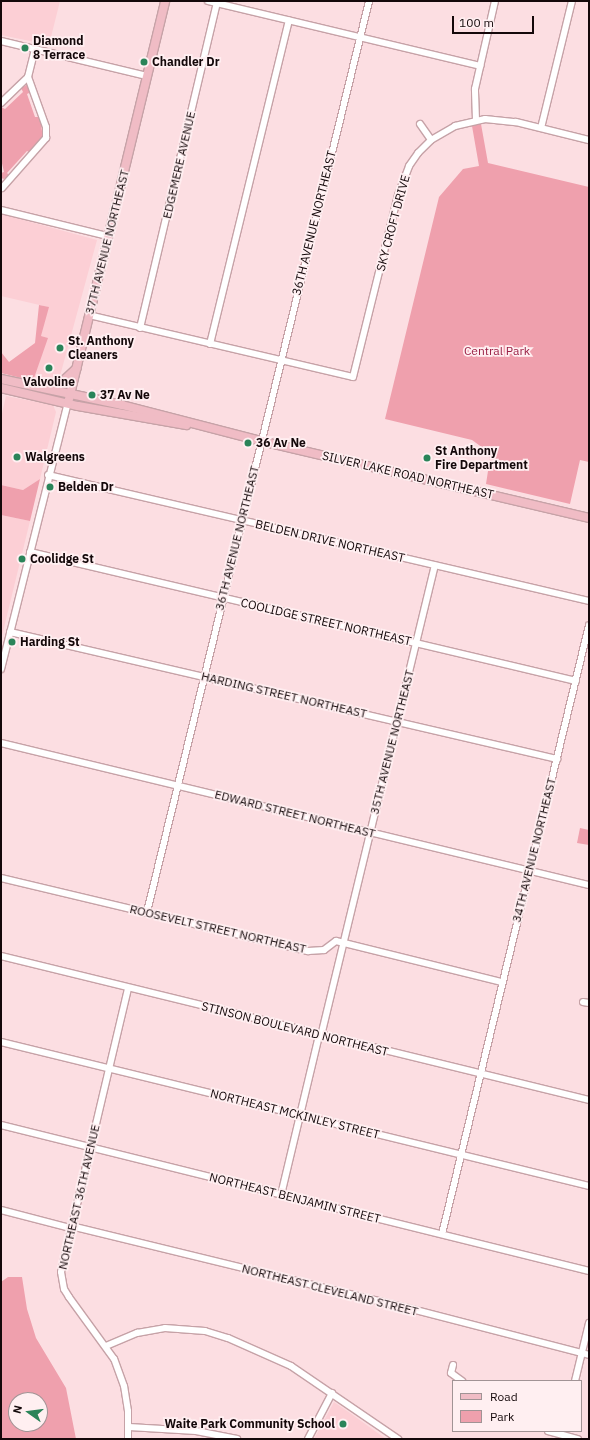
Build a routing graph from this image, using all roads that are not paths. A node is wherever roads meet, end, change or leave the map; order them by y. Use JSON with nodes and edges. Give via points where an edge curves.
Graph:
{"nodes":[{"id":1,"x":166,"y":1,"type":"edge"},
{"id":2,"x":208,"y":1,"type":"edge"},
{"id":3,"x":369,"y":1,"type":"edge"},
{"id":4,"x":495,"y":1,"type":"edge"},
{"id":5,"x":572,"y":1,"type":"edge"},
{"id":6,"x":217,"y":3,"type":"junction"},
{"id":7,"x":289,"y":20,"type":"junction"},
{"id":8,"x":360,"y":37,"type":"junction"},
{"id":9,"x":1,"y":41,"type":"edge"},
{"id":10,"x":35,"y":49,"type":"junction"},
{"id":11,"x":480,"y":66,"type":"junction"},
{"id":12,"x":147,"y":76,"type":"junction"},
{"id":13,"x":28,"y":77,"type":"junction"},
{"id":14,"x":1,"y":103,"type":"edge"},
{"id":15,"x":476,"y":120,"type":"junction"},
{"id":16,"x":420,"y":124,"type":"dead end"},
{"id":17,"x":541,"y":128,"type":"junction"},
{"id":18,"x":431,"y":140,"type":"junction"},
{"id":19,"x":589,"y":140,"type":"edge"},
{"id":20,"x":1,"y":188,"type":"edge"},
{"id":21,"x":1,"y":210,"type":"edge"},
{"id":22,"x":108,"y":236,"type":"junction"},
{"id":23,"x":89,"y":315,"type":"junction"},
{"id":24,"x":140,"y":328,"type":"junction"},
{"id":25,"x":210,"y":344,"type":"junction"},
{"id":26,"x":281,"y":361,"type":"junction"},
{"id":27,"x":77,"y":368,"type":"junction"},
{"id":28,"x":1,"y":379,"type":"edge"},
{"id":29,"x":37,"y":387,"type":"junction"},
{"id":30,"x":1,"y":388,"type":"edge"},
{"id":31,"x":70,"y":394,"type":"junction"},
{"id":32,"x":68,"y":403,"type":"junction"},
{"id":33,"x":203,"y":427,"type":"junction"},
{"id":34,"x":261,"y":441,"type":"junction"},
{"id":35,"x":48,"y":475,"type":"junction"},
{"id":36,"x":589,"y":518,"type":"edge"},
{"id":37,"x":242,"y":520,"type":"junction"},
{"id":38,"x":30,"y":552,"type":"junction"},
{"id":39,"x":435,"y":566,"type":"junction"},
{"id":40,"x":223,"y":598,"type":"junction"},
{"id":41,"x":589,"y":601,"type":"edge"},
{"id":42,"x":589,"y":625,"type":"edge"},
{"id":43,"x":10,"y":632,"type":"junction"},
{"id":44,"x":416,"y":643,"type":"junction"},
{"id":45,"x":1,"y":669,"type":"edge"},
{"id":46,"x":204,"y":676,"type":"junction"},
{"id":47,"x":576,"y":681,"type":"junction"},
{"id":48,"x":397,"y":721,"type":"junction"},
{"id":49,"x":1,"y":743,"type":"edge"},
{"id":50,"x":557,"y":759,"type":"junction"},
{"id":51,"x":178,"y":786,"type":"junction"},
{"id":52,"x":370,"y":833,"type":"junction"},
{"id":53,"x":529,"y":871,"type":"junction"},
{"id":54,"x":1,"y":878,"type":"edge"},
{"id":55,"x":589,"y":885,"type":"edge"},
{"id":56,"x":147,"y":912,"type":"junction"},
{"id":57,"x":343,"y":943,"type":"junction"},
{"id":58,"x":1,"y":956,"type":"edge"},
{"id":59,"x":502,"y":982,"type":"junction"},
{"id":60,"x":128,"y":988,"type":"junction"},
{"id":61,"x":320,"y":1036,"type":"junction"},
{"id":62,"x":1,"y":1042,"type":"edge"},
{"id":63,"x":108,"y":1068,"type":"junction"},
{"id":64,"x":479,"y":1074,"type":"junction"},
{"id":65,"x":589,"y":1100,"type":"edge"},
{"id":66,"x":300,"y":1114,"type":"junction"},
{"id":67,"x":1,"y":1125,"type":"edge"},
{"id":68,"x":89,"y":1148,"type":"junction"},
{"id":69,"x":460,"y":1154,"type":"junction"},
{"id":70,"x":589,"y":1186,"type":"edge"},
{"id":71,"x":281,"y":1195,"type":"junction"},
{"id":72,"x":1,"y":1210,"type":"edge"},
{"id":73,"x":70,"y":1227,"type":"junction"},
{"id":74,"x":442,"y":1234,"type":"junction"},
{"id":75,"x":589,"y":1271,"type":"edge"},
{"id":76,"x":589,"y":1323,"type":"edge"},
{"id":77,"x":106,"y":1346,"type":"junction"},
{"id":78,"x":582,"y":1353,"type":"junction"},
{"id":79,"x":589,"y":1355,"type":"edge"},
{"id":80,"x":453,"y":1365,"type":"dead end"},
{"id":81,"x":461,"y":1380,"type":"edge"},
{"id":82,"x":575,"y":1380,"type":"edge"},
{"id":83,"x":332,"y":1393,"type":"junction"},
{"id":84,"x":129,"y":1427,"type":"junction"},
{"id":85,"x":552,"y":1432,"type":"edge"},
{"id":86,"x":562,"y":1435,"type":"edge"},
{"id":87,"x":128,"y":1439,"type":"edge"},
{"id":88,"x":237,"y":1439,"type":"edge"},
{"id":89,"x":308,"y":1439,"type":"edge"},
{"id":90,"x":398,"y":1439,"type":"edge"},
{"id":91,"x":578,"y":1439,"type":"edge"}],
"edges":[{"from":1,"to":12,"type":"main road","name":"37TH AVENUE NORTHEAST"},
{"from":2,"to":6,"type":"street"},
{"from":3,"to":8,"type":"street","name":"36TH AVENUE NORTHEAST"},
{"from":4,"to":11,"type":"street"},
{"from":5,"to":17,"type":"street"},
{"from":6,"to":7,"type":"street"},
{"from":6,"to":24,"type":"street","name":"EDGEMERE AVENUE"},
{"from":7,"to":8,"type":"street"},
{"from":7,"to":25,"type":"street"},
{"from":8,"to":11,"type":"street"},
{"from":8,"to":26,"type":"street","name":"36TH AVENUE NORTHEAST"},
{"from":9,"to":10,"type":"street"},
{"from":10,"to":12,"type":"street"},
{"from":10,"to":13,"type":"street"},
{"from":11,"to":15,"type":"street","via":[[475,90]]},
{"from":12,"to":22,"type":"main road","name":"37TH AVENUE NORTHEAST"},
{"from":13,"to":14,"type":"street"},
{"from":13,"to":20,"type":"street","via":[[46,126],[46,138]]},
{"from":15,"to":17,"type":"street","name":"SKY CROFT DRIVE","via":[[501,119]]},
{"from":15,"to":18,"type":"street","name":"SKY CROFT DRIVE","via":[[455,126]]},
{"from":16,"to":18,"type":"street"},
{"from":17,"to":19,"type":"street","name":"SKY CROFT DRIVE"},
{"from":18,"to":26,"type":"street","name":"SKY CROFT DRIVE","via":[[418,153],[402,180],[353,377]]},
{"from":21,"to":22,"type":"street"},
{"from":22,"to":23,"type":"main road","name":"37TH AVENUE NORTHEAST"},
{"from":23,"to":24,"type":"street"},
{"from":23,"to":27,"type":"main road","name":"37TH AVENUE NORTHEAST"},
{"from":24,"to":25,"type":"street"},
{"from":25,"to":26,"type":"street"},
{"from":26,"to":34,"type":"street","name":"36TH AVENUE NORTHEAST"},
{"from":27,"to":29,"type":"main road","via":[[59,384]]},
{"from":27,"to":31,"type":"main road","name":"37TH AVENUE NORTHEAST"},
{"from":28,"to":29,"type":"main road","name":"SILVER LAKE ROAD NORTHEAST"},
{"from":29,"to":31,"type":"main road","name":"SILVER LAKE ROAD NORTHEAST"},
{"from":30,"to":32,"type":"main road","name":"SILVER LAKE ROAD NORTHEAST"},
{"from":31,"to":32,"type":"main road","name":"37TH AVENUE NORTHEAST"},
{"from":31,"to":33,"type":"main road","name":"SILVER LAKE ROAD NORTHEAST","via":[[174,417]]},
{"from":32,"to":33,"type":"main road","name":"SILVER LAKE ROAD NORTHEAST"},
{"from":32,"to":35,"type":"street","name":"37TH AVENUE NORTHEAST"},
{"from":33,"to":34,"type":"main road","name":"SILVER LAKE ROAD NORTHEAST"},
{"from":34,"to":36,"type":"main road","name":"SILVER LAKE ROAD NORTHEAST"},
{"from":34,"to":37,"type":"street","name":"36TH AVENUE NORTHEAST"},
{"from":35,"to":37,"type":"street","name":"BELDEN DRIVE NORTHEAST"},
{"from":35,"to":38,"type":"street","name":"37TH AVENUE NORTHEAST"},
{"from":37,"to":39,"type":"street","name":"BELDEN DRIVE NORTHEAST"},
{"from":37,"to":40,"type":"street","name":"36TH AVENUE NORTHEAST"},
{"from":38,"to":40,"type":"street","name":"COOLIDGE STREET NORTHEAST"},
{"from":38,"to":43,"type":"street","name":"37TH AVENUE NORTHEAST"},
{"from":39,"to":41,"type":"street","name":"BELDEN DRIVE NORTHEAST"},
{"from":39,"to":44,"type":"street","name":"35TH AVENUE NORTHEAST"},
{"from":40,"to":44,"type":"street","name":"COOLIDGE STREET NORTHEAST"},
{"from":40,"to":46,"type":"street","name":"36TH AVENUE NORTHEAST"},
{"from":42,"to":47,"type":"street","name":"34TH AVENUE NORTHEAST"},
{"from":43,"to":45,"type":"street","name":"37TH AVENUE NORTHEAST"},
{"from":43,"to":46,"type":"street","name":"HARDING STREET NORTHEAST"},
{"from":44,"to":47,"type":"street","name":"COOLIDGE STREET NORTHEAST"},
{"from":44,"to":48,"type":"street","name":"35TH AVENUE NORTHEAST"},
{"from":46,"to":48,"type":"street","name":"HARDING STREET NORTHEAST"},
{"from":46,"to":51,"type":"street","name":"36TH AVENUE NORTHEAST"},
{"from":47,"to":50,"type":"street","name":"34TH AVENUE NORTHEAST"},
{"from":48,"to":50,"type":"street","name":"HARDING STREET NORTHEAST"},
{"from":48,"to":52,"type":"street","name":"35TH AVENUE NORTHEAST"},
{"from":49,"to":51,"type":"street","name":"EDWARD STREET NORTHEAST"},
{"from":50,"to":53,"type":"street","name":"34TH AVENUE NORTHEAST"},
{"from":51,"to":52,"type":"street","name":"EDWARD STREET NORTHEAST"},
{"from":51,"to":56,"type":"street","name":"36TH AVENUE NORTHEAST"},
{"from":52,"to":53,"type":"street","name":"EDWARD STREET NORTHEAST"},
{"from":52,"to":57,"type":"street","name":"35TH AVENUE NORTHEAST"},
{"from":53,"to":55,"type":"street","name":"EDWARD STREET NORTHEAST"},
{"from":53,"to":59,"type":"street","name":"34TH AVENUE NORTHEAST"},
{"from":54,"to":56,"type":"street","name":"ROOSEVELT STREET NORTHEAST"},
{"from":56,"to":57,"type":"street","name":"ROOSEVELT STREET NORTHEAST","via":[[308,951],[324,950],[336,941]]},
{"from":57,"to":59,"type":"street"},
{"from":57,"to":61,"type":"street","name":"35TH AVENUE NORTHEAST"},
{"from":58,"to":60,"type":"street","name":"STINSON BOULEVARD NORTHEAST"},
{"from":59,"to":64,"type":"street","name":"34TH AVENUE NORTHEAST"},
{"from":60,"to":61,"type":"street","name":"STINSON BOULEVARD NORTHEAST"},
{"from":60,"to":63,"type":"street","name":"NORTHEAST 36TH AVENUE"},
{"from":61,"to":64,"type":"street","name":"STINSON BOULEVARD NORTHEAST"},
{"from":61,"to":66,"type":"street","name":"35TH AVENUE NORTHEAST"},
{"from":62,"to":63,"type":"street","name":"NORTHEAST MCKINLEY STREET"},
{"from":63,"to":66,"type":"street","name":"NORTHEAST MCKINLEY STREET"},
{"from":63,"to":68,"type":"street","name":"NORTHEAST 36TH AVENUE"},
{"from":64,"to":65,"type":"street","name":"STINSON BOULEVARD NORTHEAST"},
{"from":64,"to":69,"type":"street","name":"34TH AVENUE NORTHEAST"},
{"from":66,"to":69,"type":"street","name":"NORTHEAST MCKINLEY STREET"},
{"from":66,"to":71,"type":"street","name":"35TH AVENUE NORTHEAST"},
{"from":67,"to":68,"type":"street","name":"NORTHEAST BENJAMIN STREET"},
{"from":68,"to":71,"type":"street","name":"NORTHEAST BENJAMIN STREET"},
{"from":68,"to":73,"type":"street","name":"NORTHEAST 36TH AVENUE"},
{"from":69,"to":70,"type":"street","name":"NORTHEAST MCKINLEY STREET"},
{"from":69,"to":74,"type":"street","name":"34TH AVENUE NORTHEAST"},
{"from":71,"to":74,"type":"street","name":"NORTHEAST BENJAMIN STREET"},
{"from":72,"to":73,"type":"street","name":"NORTHEAST CLEVELAND STREET"},
{"from":73,"to":77,"type":"street","name":"NORTHEAST 36TH AVENUE","via":[[61,1263],[64,1289]]},
{"from":73,"to":78,"type":"street","name":"NORTHEAST CLEVELAND STREET"},
{"from":74,"to":75,"type":"street","name":"NORTHEAST BENJAMIN STREET"},
{"from":76,"to":78,"type":"street"},
{"from":77,"to":83,"type":"street","via":[[151,1330],[183,1328],[205,1331],[268,1354]]},
{"from":77,"to":84,"type":"street","name":"NORTHEAST 36TH AVENUE","via":[[124,1386]]},
{"from":78,"to":79,"type":"street","name":"NORTHEAST CLEVELAND STREET"},
{"from":78,"to":82,"type":"street"},
{"from":80,"to":81,"type":"street","via":[[451,1373]]},
{"from":83,"to":89,"type":"street"},
{"from":83,"to":90,"type":"street"},
{"from":84,"to":87,"type":"street","name":"NORTHEAST 36TH AVENUE"},
{"from":84,"to":88,"type":"street","via":[[196,1431]]},
{"from":85,"to":86,"type":"street"},
{"from":86,"to":91,"type":"street"}]}
